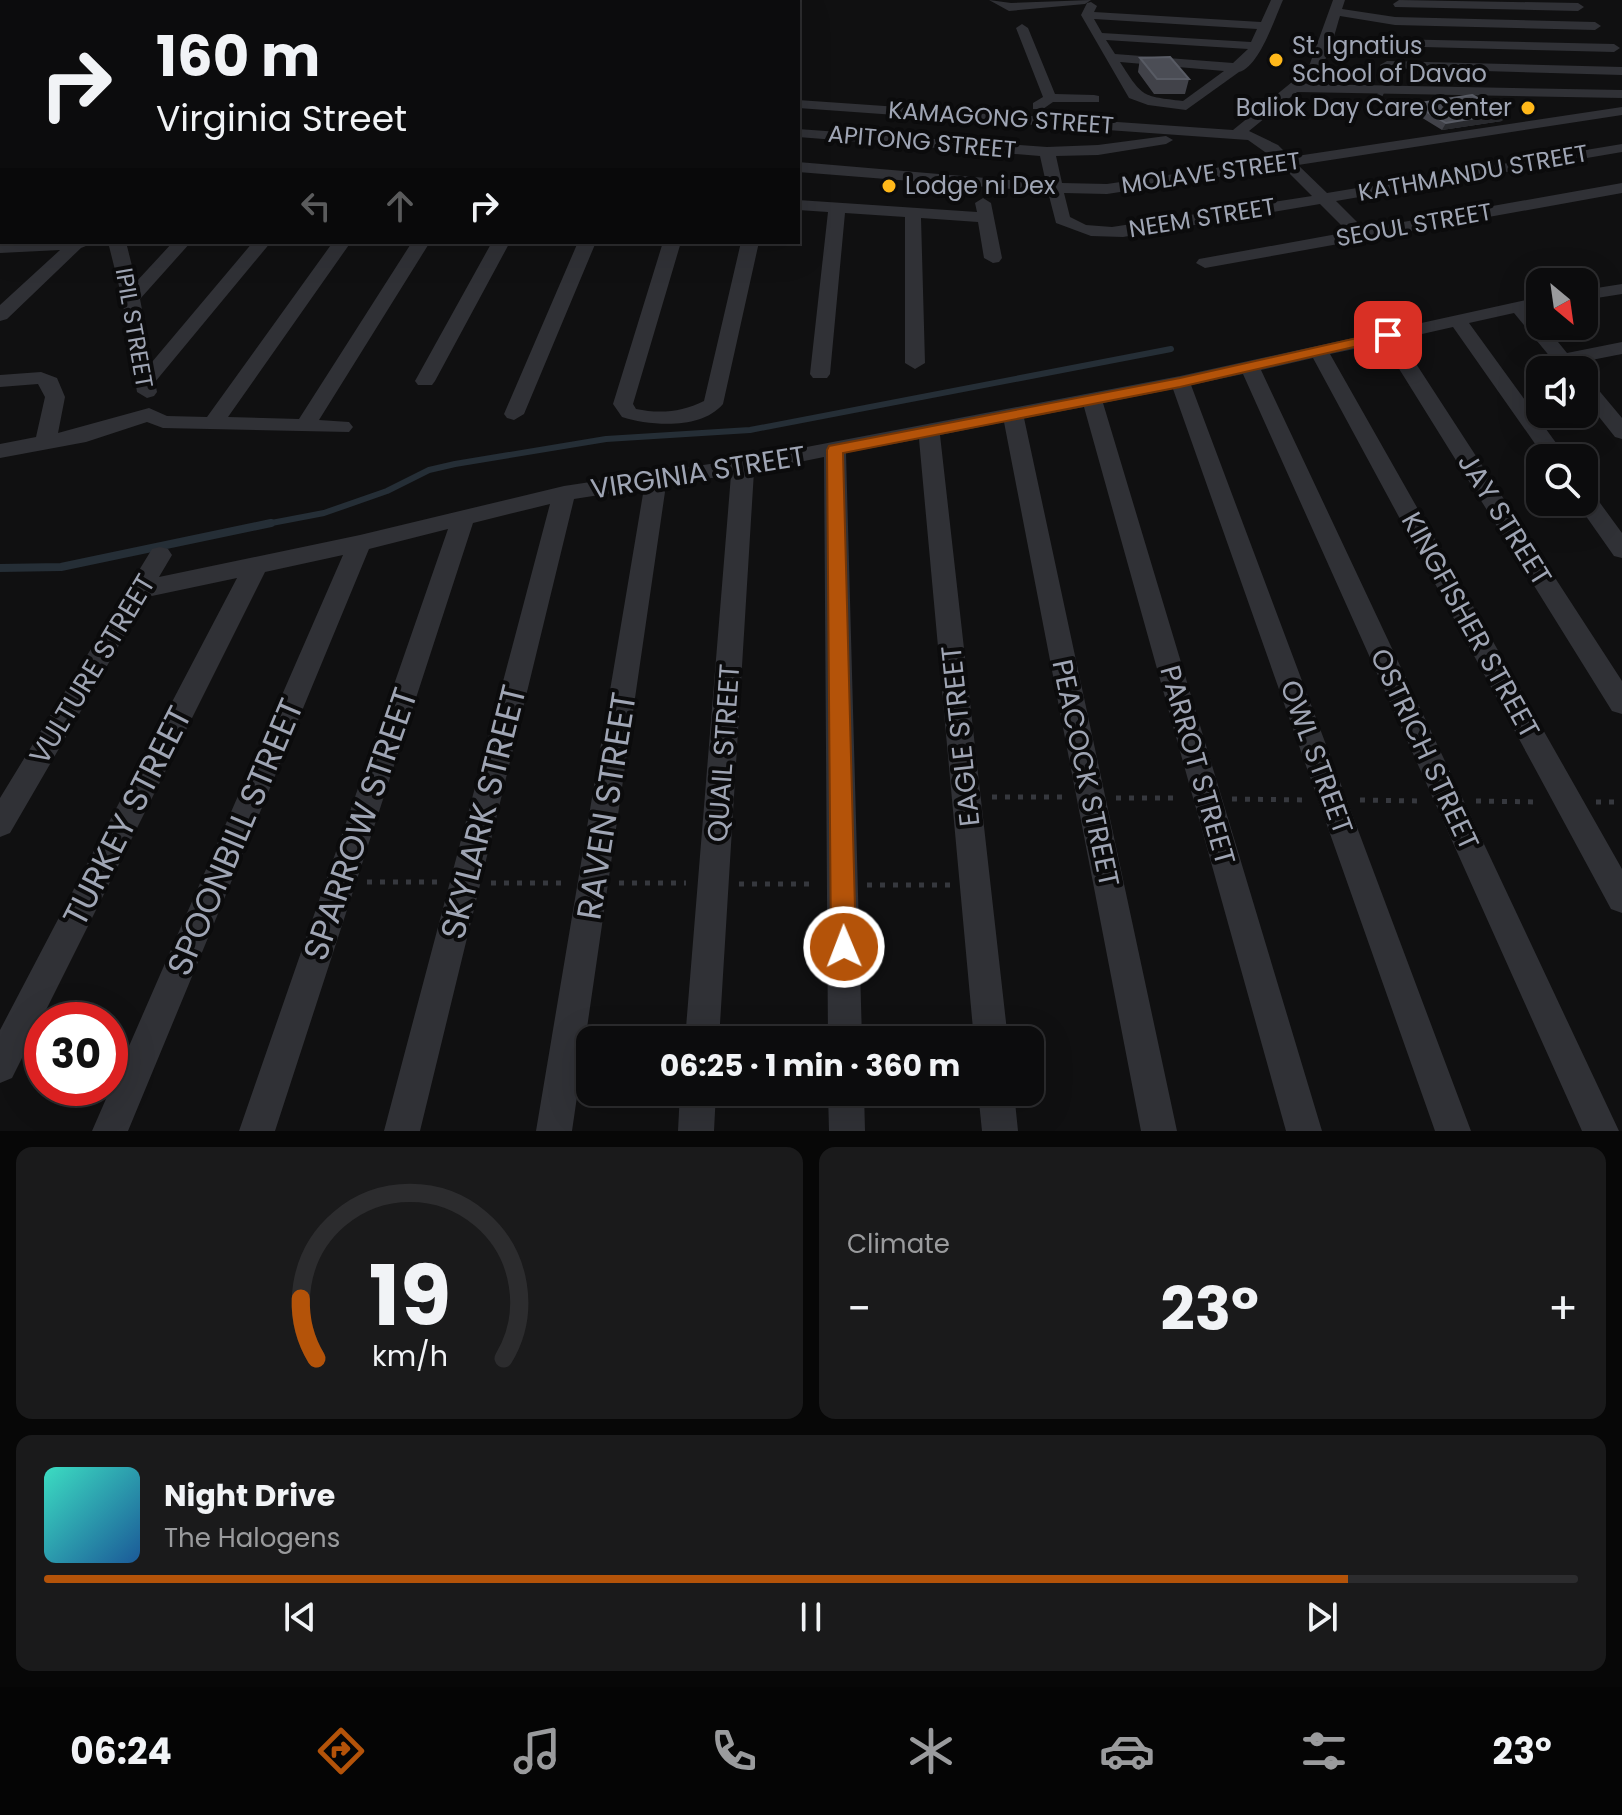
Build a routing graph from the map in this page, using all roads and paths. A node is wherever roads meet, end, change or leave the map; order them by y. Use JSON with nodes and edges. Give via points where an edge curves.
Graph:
{"nodes":[{"id":1,"x":995,"y":0,"type":"edge"},
{"id":2,"x":1085,"y":0,"type":"edge"},
{"id":3,"x":1097,"y":0,"type":"edge"},
{"id":4,"x":1277,"y":0,"type":"edge"},
{"id":5,"x":1400,"y":2,"type":"edge"},
{"id":6,"x":1575,"y":3,"type":"edge"},
{"id":7,"x":1338,"y":6,"type":"edge"},
{"id":8,"x":1087,"y":15,"type":"junction"},
{"id":9,"x":1395,"y":21,"type":"junction"},
{"id":10,"x":1266,"y":26,"type":"junction"},
{"id":11,"x":1595,"y":26,"type":"junction"},
{"id":12,"x":1022,"y":28,"type":"dead end"},
{"id":13,"x":1097,"y":36,"type":"junction"},
{"id":14,"x":1390,"y":43,"type":"junction"},
{"id":15,"x":1257,"y":46,"type":"junction"},
{"id":16,"x":1618,"y":52,"type":"edge"},
{"id":17,"x":1113,"y":58,"type":"junction"},
{"id":18,"x":1387,"y":65,"type":"junction"},
{"id":19,"x":1240,"y":68,"type":"junction"},
{"id":20,"x":1622,"y":71,"type":"edge"},
{"id":21,"x":1295,"y":88,"type":"junction"},
{"id":22,"x":1383,"y":89,"type":"junction"},
{"id":23,"x":1622,"y":94,"type":"edge"},
{"id":24,"x":1050,"y":98,"type":"junction"},
{"id":25,"x":1094,"y":99,"type":"dead end"},
{"id":26,"x":800,"y":104,"type":"edge"},
{"id":27,"x":1186,"y":106,"type":"junction"},
{"id":28,"x":1396,"y":110,"type":"dead end"},
{"id":29,"x":1622,"y":111,"type":"edge"},
{"id":30,"x":1036,"y":120,"type":"junction"},
{"id":31,"x":800,"y":133,"type":"edge"},
{"id":32,"x":1238,"y":133,"type":"junction"},
{"id":33,"x":1205,"y":134,"type":"junction"},
{"id":34,"x":1622,"y":148,"type":"edge"},
{"id":35,"x":1047,"y":152,"type":"junction"},
{"id":36,"x":1288,"y":162,"type":"junction"},
{"id":37,"x":800,"y":167,"type":"edge"},
{"id":38,"x":979,"y":181,"type":"junction"},
{"id":39,"x":1054,"y":188,"type":"junction"},
{"id":40,"x":1622,"y":188,"type":"edge"},
{"id":41,"x":1324,"y":198,"type":"junction"},
{"id":42,"x":800,"y":205,"type":"edge"},
{"id":43,"x":837,"y":207,"type":"junction"},
{"id":44,"x":913,"y":213,"type":"junction"},
{"id":45,"x":986,"y":218,"type":"junction"},
{"id":46,"x":1360,"y":235,"type":"junction"},
{"id":47,"x":30,"y":244,"type":"edge"},
{"id":48,"x":80,"y":244,"type":"edge"},
{"id":49,"x":118,"y":244,"type":"edge"},
{"id":50,"x":180,"y":244,"type":"edge"},
{"id":51,"x":260,"y":244,"type":"edge"},
{"id":52,"x":341,"y":244,"type":"edge"},
{"id":53,"x":420,"y":244,"type":"edge"},
{"id":54,"x":500,"y":244,"type":"edge"},
{"id":55,"x":586,"y":244,"type":"edge"},
{"id":56,"x":671,"y":244,"type":"edge"},
{"id":57,"x":750,"y":244,"type":"edge"},
{"id":58,"x":0,"y":248,"type":"edge"},
{"id":59,"x":993,"y":258,"type":"dead end"},
{"id":60,"x":1205,"y":263,"type":"dead end"},
{"id":61,"x":1622,"y":289,"type":"edge"},
{"id":62,"x":1598,"y":293,"type":"edge"},
{"id":63,"x":131,"y":298,"type":"junction"},
{"id":64,"x":1526,"y":305,"type":"edge"},
{"id":65,"x":0,"y":314,"type":"edge"},
{"id":66,"x":1457,"y":320,"type":"junction"},
{"id":67,"x":1388,"y":335,"type":"junction"},
{"id":68,"x":1622,"y":348,"type":"edge"},
{"id":69,"x":1319,"y":352,"type":"junction"},
{"id":70,"x":1596,"y":356,"type":"edge"},
{"id":71,"x":915,"y":363,"type":"dead end"},
{"id":72,"x":1250,"y":367,"type":"junction"},
{"id":73,"x":820,"y":374,"type":"dead end"},
{"id":74,"x":0,"y":381,"type":"edge"},
{"id":75,"x":146,"y":381,"type":"junction"},
{"id":76,"x":425,"y":381,"type":"dead end"},
{"id":77,"x":1180,"y":382,"type":"junction"},
{"id":78,"x":1598,"y":397,"type":"edge"},
{"id":79,"x":1092,"y":400,"type":"junction"},
{"id":80,"x":1614,"y":411,"type":"edge"},
{"id":81,"x":149,"y":414,"type":"junction"},
{"id":82,"x":514,"y":414,"type":"dead end"},
{"id":83,"x":1013,"y":415,"type":"junction"},
{"id":84,"x":213,"y":423,"type":"junction"},
{"id":85,"x":305,"y":426,"type":"junction"},
{"id":86,"x":342,"y":427,"type":"dead end"},
{"id":87,"x":929,"y":431,"type":"junction"},
{"id":88,"x":1622,"y":432,"type":"edge"},
{"id":89,"x":46,"y":443,"type":"junction"},
{"id":90,"x":1546,"y":444,"type":"edge"},
{"id":91,"x":835,"y":450,"type":"junction"},
{"id":92,"x":0,"y":451,"type":"edge"},
{"id":93,"x":743,"y":466,"type":"junction"},
{"id":94,"x":656,"y":480,"type":"junction"},
{"id":95,"x":564,"y":493,"type":"junction"},
{"id":96,"x":464,"y":516,"type":"junction"},
{"id":97,"x":1598,"y":516,"type":"edge"},
{"id":98,"x":360,"y":543,"type":"junction"},
{"id":99,"x":1622,"y":550,"type":"edge"},
{"id":100,"x":160,"y":555,"type":"dead end"},
{"id":101,"x":255,"y":567,"type":"junction"},
{"id":102,"x":139,"y":590,"type":"junction"},
{"id":103,"x":1622,"y":703,"type":"edge"},
{"id":104,"x":967,"y":796,"type":"junction"},
{"id":105,"x":1091,"y":797,"type":"junction"},
{"id":106,"x":1208,"y":799,"type":"junction"},
{"id":107,"x":1333,"y":800,"type":"junction"},
{"id":108,"x":1449,"y":801,"type":"junction"},
{"id":109,"x":1568,"y":802,"type":"junction"},
{"id":110,"x":1622,"y":802,"type":"edge"},
{"id":111,"x":0,"y":824,"type":"edge"},
{"id":112,"x":341,"y":881,"type":"junction"},
{"id":113,"x":465,"y":882,"type":"junction"},
{"id":114,"x":595,"y":883,"type":"junction"},
{"id":115,"x":713,"y":883,"type":"junction"},
{"id":116,"x":843,"y":884,"type":"junction"},
{"id":117,"x":975,"y":885,"type":"junction"},
{"id":118,"x":1622,"y":899,"type":"edge"},
{"id":119,"x":703,"y":1026,"type":"edge"},
{"id":120,"x":845,"y":1026,"type":"edge"},
{"id":121,"x":990,"y":1026,"type":"edge"},
{"id":122,"x":0,"y":1066,"type":"edge"},
{"id":123,"x":697,"y":1106,"type":"edge"},
{"id":124,"x":846,"y":1106,"type":"edge"},
{"id":125,"x":997,"y":1106,"type":"edge"},
{"id":126,"x":110,"y":1131,"type":"edge"},
{"id":127,"x":257,"y":1131,"type":"edge"},
{"id":128,"x":402,"y":1131,"type":"edge"},
{"id":129,"x":554,"y":1131,"type":"edge"},
{"id":130,"x":696,"y":1131,"type":"edge"},
{"id":131,"x":847,"y":1131,"type":"edge"},
{"id":132,"x":1000,"y":1131,"type":"edge"},
{"id":133,"x":1159,"y":1131,"type":"edge"},
{"id":134,"x":1304,"y":1131,"type":"edge"},
{"id":135,"x":1453,"y":1131,"type":"edge"},
{"id":136,"x":1601,"y":1131,"type":"edge"}],
"edges":[{"from":1,"to":2,"type":"street","via":[[1009,7]]},
{"from":3,"to":8,"type":"street"},
{"from":4,"to":10,"type":"street"},
{"from":5,"to":6,"type":"street"},
{"from":5,"to":9,"type":"street"},
{"from":6,"to":11,"type":"street"},
{"from":7,"to":9,"type":"street"},
{"from":7,"to":21,"type":"street","via":[[1320,61]]},
{"from":8,"to":10,"type":"street","via":[[1209,17]]},
{"from":8,"to":13,"type":"street"},
{"from":9,"to":11,"type":"street"},
{"from":9,"to":14,"type":"street"},
{"from":10,"to":15,"type":"street"},
{"from":11,"to":16,"type":"street"},
{"from":12,"to":24,"type":"street"},
{"from":13,"to":15,"type":"street"},
{"from":13,"to":17,"type":"street"},
{"from":14,"to":16,"type":"street"},
{"from":14,"to":18,"type":"street"},
{"from":15,"to":19,"type":"street"},
{"from":17,"to":19,"type":"street"},
{"from":17,"to":27,"type":"street","via":[[1134,95]]},
{"from":18,"to":20,"type":"street"},
{"from":18,"to":22,"type":"street"},
{"from":19,"to":27,"type":"street"},
{"from":21,"to":22,"type":"street"},
{"from":21,"to":32,"type":"street"},
{"from":22,"to":23,"type":"street"},
{"from":22,"to":28,"type":"lane","via":[[1378,98]]},
{"from":24,"to":25,"type":"street"},
{"from":24,"to":30,"type":"street","via":[[1039,104]]},
{"from":26,"to":30,"type":"street","name":"KAMAGONG STREET"},
{"from":27,"to":33,"type":"street"},
{"from":29,"to":36,"type":"street","name":"MOLAVE STREET"},
{"from":30,"to":33,"type":"street","name":"KAMAGONG STREET"},
{"from":31,"to":35,"type":"street","name":"APITONG STREET"},
{"from":32,"to":33,"type":"street"},
{"from":32,"to":36,"type":"street","via":[[1264,142]]},
{"from":33,"to":35,"type":"street","name":"APITONG STREET"},
{"from":34,"to":41,"type":"street","name":"KATHMANDU STREET"},
{"from":35,"to":39,"type":"street"},
{"from":36,"to":39,"type":"street","name":"MOLAVE STREET","via":[[1133,186]]},
{"from":36,"to":41,"type":"street"},
{"from":37,"to":38,"type":"street","name":"MOLAVE STREET"},
{"from":38,"to":39,"type":"street","name":"MOLAVE STREET"},
{"from":38,"to":45,"type":"street"},
{"from":39,"to":41,"type":"street","name":"NEEM STREET","via":[[1062,219],[1079,228],[1126,231]]},
{"from":40,"to":46,"type":"street","name":"SEOUL STREET"},
{"from":41,"to":46,"type":"street"},
{"from":42,"to":43,"type":"street"},
{"from":43,"to":44,"type":"street"},
{"from":43,"to":73,"type":"street"},
{"from":44,"to":45,"type":"street"},
{"from":44,"to":71,"type":"street"},
{"from":45,"to":59,"type":"street"},
{"from":46,"to":60,"type":"street","name":"SEOUL STREET"},
{"from":47,"to":58,"type":"street"},
{"from":48,"to":65,"type":"street"},
{"from":49,"to":63,"type":"street","name":"IPIL STREET"},
{"from":50,"to":63,"type":"street"},
{"from":51,"to":75,"type":"street"},
{"from":52,"to":84,"type":"street"},
{"from":53,"to":85,"type":"street"},
{"from":54,"to":76,"type":"street"},
{"from":55,"to":82,"type":"street"},
{"from":56,"to":57,"type":"street","via":[[623,404],[638,416],[686,415],[713,404]]},
{"from":61,"to":62,"type":"street"},
{"from":63,"to":75,"type":"street","name":"IPIL STREET"},
{"from":64,"to":66,"type":"street","name":"VIRGINIA STREET"},
{"from":66,"to":67,"type":"street","name":"VIRGINIA STREET"},
{"from":66,"to":90,"type":"street"},
{"from":67,"to":69,"type":"street","name":"VIRGINIA STREET"},
{"from":67,"to":103,"type":"street","name":"JAY STREET"},
{"from":68,"to":70,"type":"street"},
{"from":69,"to":72,"type":"street","name":"VIRGINIA STREET"},
{"from":69,"to":109,"type":"street","name":"KINGFISHER STREET"},
{"from":72,"to":77,"type":"street","name":"VIRGINIA STREET"},
{"from":72,"to":108,"type":"street","name":"OSTRICH STREET"},
{"from":74,"to":89,"type":"street","via":[[50,382],[55,397]]},
{"from":75,"to":81,"type":"street","name":"IPIL STREET"},
{"from":77,"to":79,"type":"street","name":"VIRGINIA STREET"},
{"from":77,"to":107,"type":"street","name":"OWL STREET"},
{"from":78,"to":80,"type":"street"},
{"from":79,"to":83,"type":"street","name":"VIRGINIA STREET"},
{"from":79,"to":106,"type":"street","name":"PARROT STREET"},
{"from":80,"to":88,"type":"street"},
{"from":81,"to":84,"type":"street","via":[[163,422]]},
{"from":81,"to":89,"type":"street"},
{"from":83,"to":87,"type":"street","name":"VIRGINIA STREET"},
{"from":83,"to":105,"type":"street","name":"PEACOCK STREET"},
{"from":84,"to":85,"type":"street"},
{"from":85,"to":86,"type":"street"},
{"from":87,"to":91,"type":"street","name":"VIRGINIA STREET"},
{"from":87,"to":104,"type":"street","name":"EAGLE STREET"},
{"from":89,"to":92,"type":"street"},
{"from":91,"to":93,"type":"street","name":"VIRGINIA STREET"},
{"from":91,"to":116,"type":"street"},
{"from":93,"to":94,"type":"street","name":"VIRGINIA STREET"},
{"from":93,"to":115,"type":"street","name":"QUAIL STREET"},
{"from":94,"to":95,"type":"street","name":"VIRGINIA STREET"},
{"from":94,"to":114,"type":"street","name":"RAVEN STREET"},
{"from":95,"to":96,"type":"street","name":"VIRGINIA STREET"},
{"from":95,"to":113,"type":"street","name":"SKYLARK STREET"},
{"from":96,"to":98,"type":"street","name":"VIRGINIA STREET"},
{"from":96,"to":112,"type":"street","name":"SPARROW STREET"},
{"from":97,"to":99,"type":"street"},
{"from":98,"to":101,"type":"street","name":"VIRGINIA STREET"},
{"from":98,"to":126,"type":"street","name":"SPOONBILL STREET"},
{"from":100,"to":102,"type":"street","name":"VULTURE STREET"},
{"from":101,"to":102,"type":"street","name":"VIRGINIA STREET"},
{"from":101,"to":122,"type":"street","name":"TURKEY STREET"},
{"from":102,"to":111,"type":"street","name":"VULTURE STREET"},
{"from":104,"to":105,"type":"path"},
{"from":104,"to":117,"type":"street","name":"EAGLE STREET"},
{"from":105,"to":106,"type":"path"},
{"from":105,"to":133,"type":"street","name":"PEACOCK STREET"},
{"from":106,"to":107,"type":"path"},
{"from":106,"to":134,"type":"street","name":"PARROT STREET"},
{"from":107,"to":108,"type":"path"},
{"from":107,"to":135,"type":"street","name":"OWL STREET"},
{"from":108,"to":109,"type":"path"},
{"from":108,"to":136,"type":"street","name":"OSTRICH STREET"},
{"from":109,"to":110,"type":"path"},
{"from":109,"to":118,"type":"street","name":"KINGFISHER STREET"},
{"from":112,"to":113,"type":"path"},
{"from":112,"to":127,"type":"street","name":"SPARROW STREET"},
{"from":113,"to":114,"type":"path"},
{"from":113,"to":128,"type":"street","name":"SKYLARK STREET"},
{"from":114,"to":115,"type":"path"},
{"from":114,"to":129,"type":"street","name":"RAVEN STREET"},
{"from":115,"to":116,"type":"path"},
{"from":115,"to":119,"type":"street","name":"QUAIL STREET"},
{"from":116,"to":117,"type":"path"},
{"from":116,"to":120,"type":"street"},
{"from":117,"to":121,"type":"street","name":"EAGLE STREET"},
{"from":123,"to":130,"type":"street"},
{"from":124,"to":131,"type":"street"},
{"from":125,"to":132,"type":"street"}]}
